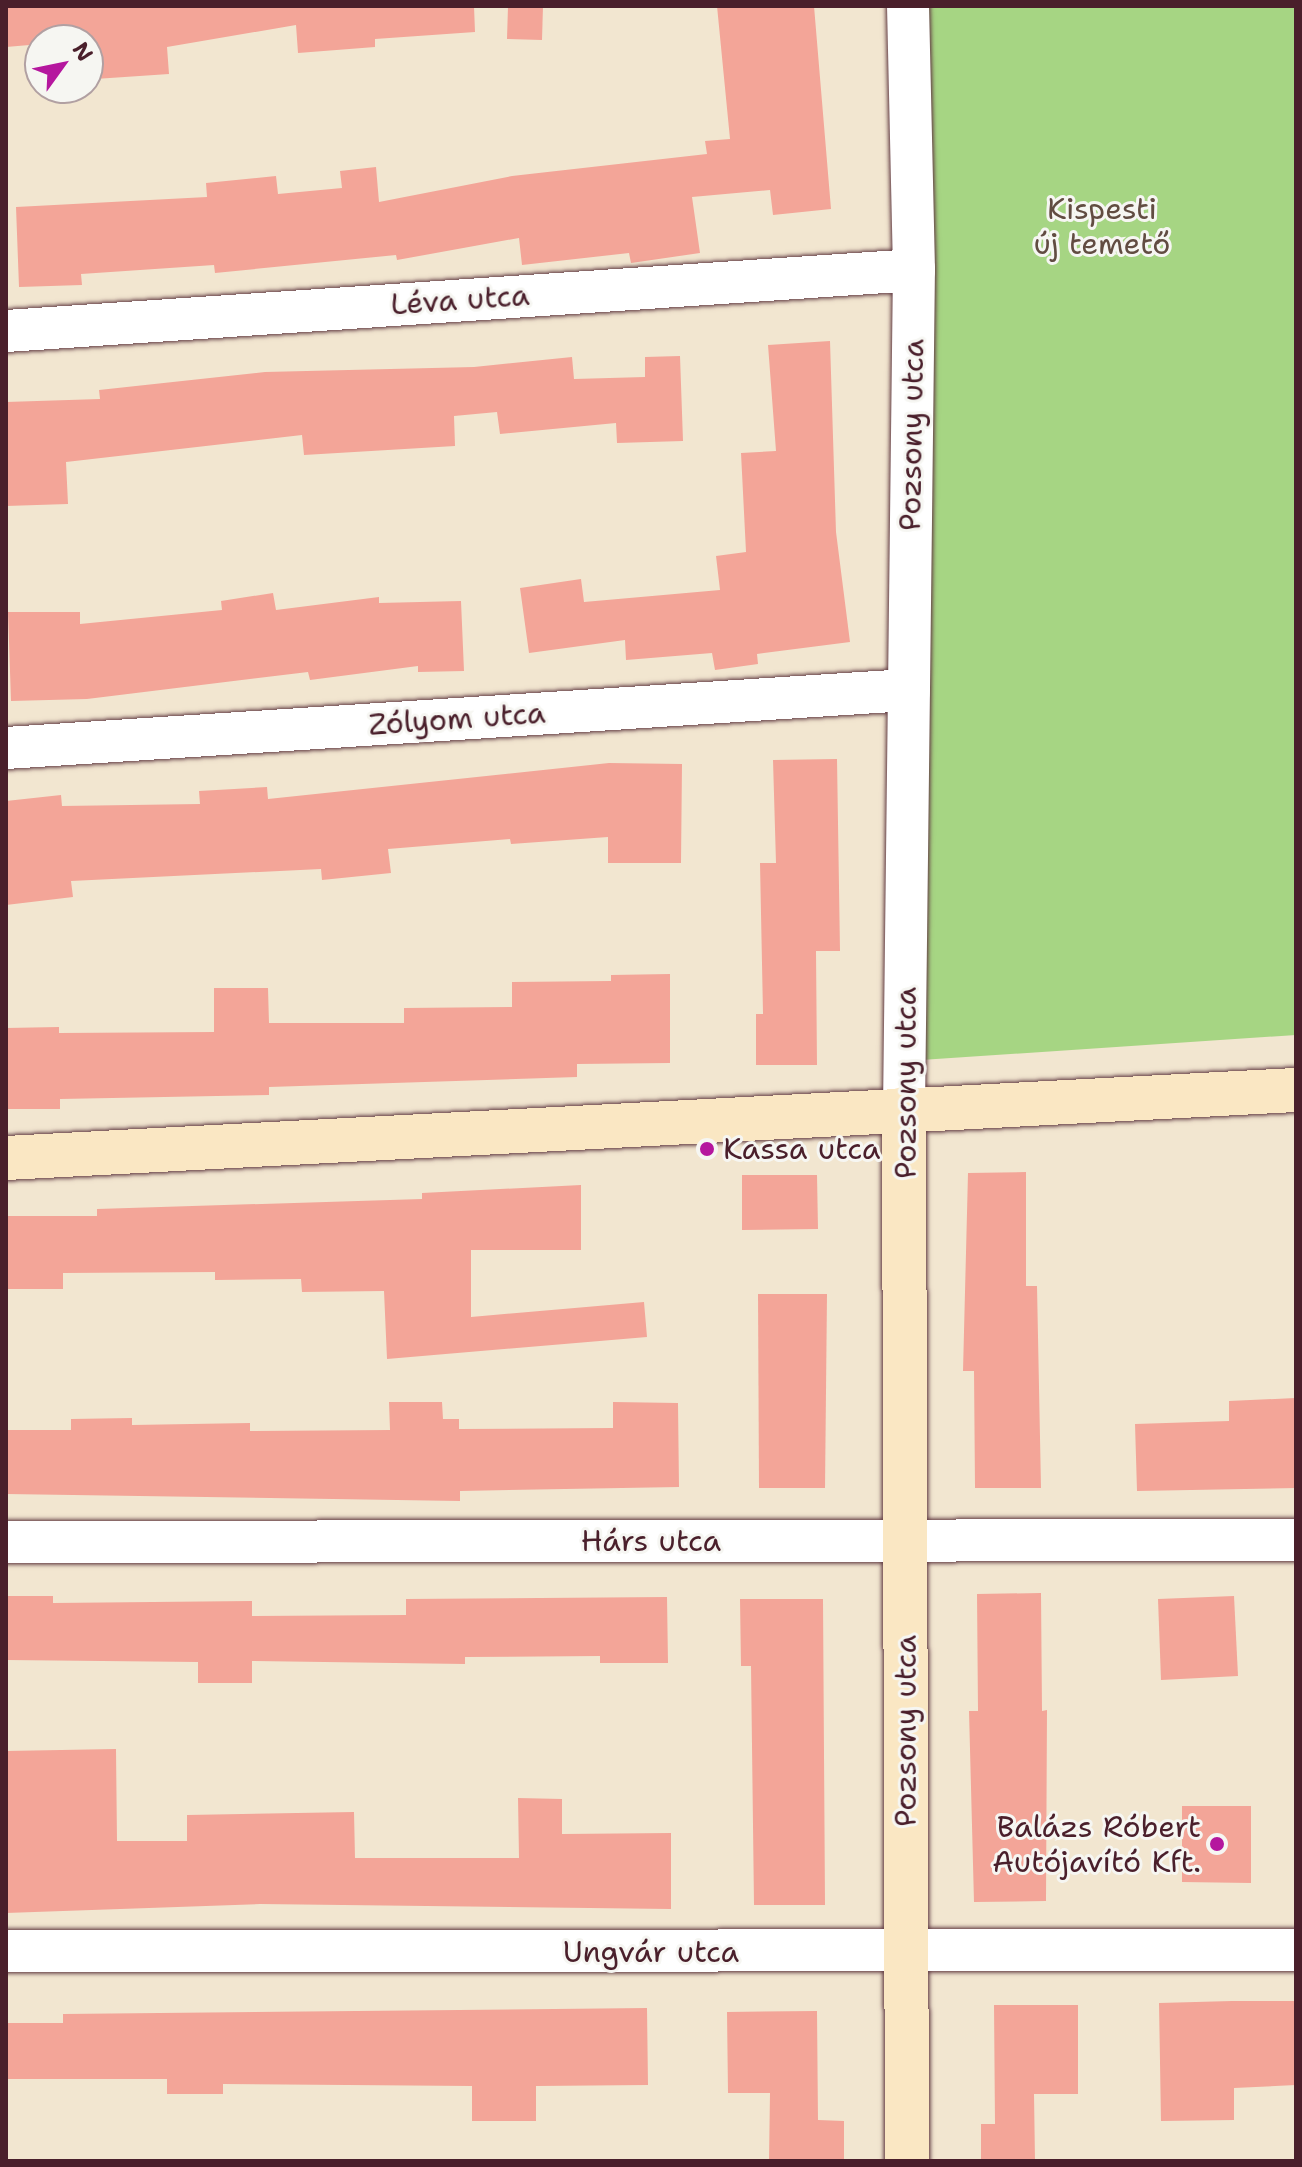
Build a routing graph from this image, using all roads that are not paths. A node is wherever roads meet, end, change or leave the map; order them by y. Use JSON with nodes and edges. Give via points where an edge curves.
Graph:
{"nodes":[{"id":1,"x":908,"y":6,"type":"edge"},
{"id":2,"x":914,"y":270,"type":"junction"},
{"id":3,"x":6,"y":331,"type":"edge"},
{"id":4,"x":909,"y":690,"type":"junction"},
{"id":5,"x":6,"y":748,"type":"edge"},
{"id":6,"x":1296,"y":1090,"type":"edge"},
{"id":7,"x":904,"y":1109,"type":"junction"},
{"id":8,"x":6,"y":1158,"type":"edge"},
{"id":9,"x":1296,"y":1540,"type":"edge"},
{"id":10,"x":906,"y":1541,"type":"junction"},
{"id":11,"x":6,"y":1542,"type":"edge"},
{"id":12,"x":1296,"y":1950,"type":"edge"},
{"id":13,"x":6,"y":1951,"type":"edge"},
{"id":14,"x":907,"y":1952,"type":"junction"},
{"id":15,"x":907,"y":2161,"type":"edge"}],
"edges":[{"from":1,"to":2,"type":"street","name":"Pozsony utca"},
{"from":2,"to":3,"type":"street","name":"Léva utca"},
{"from":2,"to":4,"type":"street","name":"Pozsony utca"},
{"from":4,"to":5,"type":"street","name":"Zólyom utca"},
{"from":4,"to":7,"type":"street","name":"Pozsony utca"},
{"from":6,"to":7,"type":"street"},
{"from":7,"to":8,"type":"street"},
{"from":7,"to":10,"type":"street","name":"Pozsony utca"},
{"from":9,"to":10,"type":"street","name":"Hárs utca"},
{"from":10,"to":11,"type":"street","name":"Hárs utca"},
{"from":10,"to":14,"type":"street","name":"Pozsony utca"},
{"from":12,"to":14,"type":"street","name":"Ungvár utca"},
{"from":13,"to":14,"type":"street","name":"Ungvár utca"},
{"from":14,"to":15,"type":"street","name":"Pozsony utca"}]}
